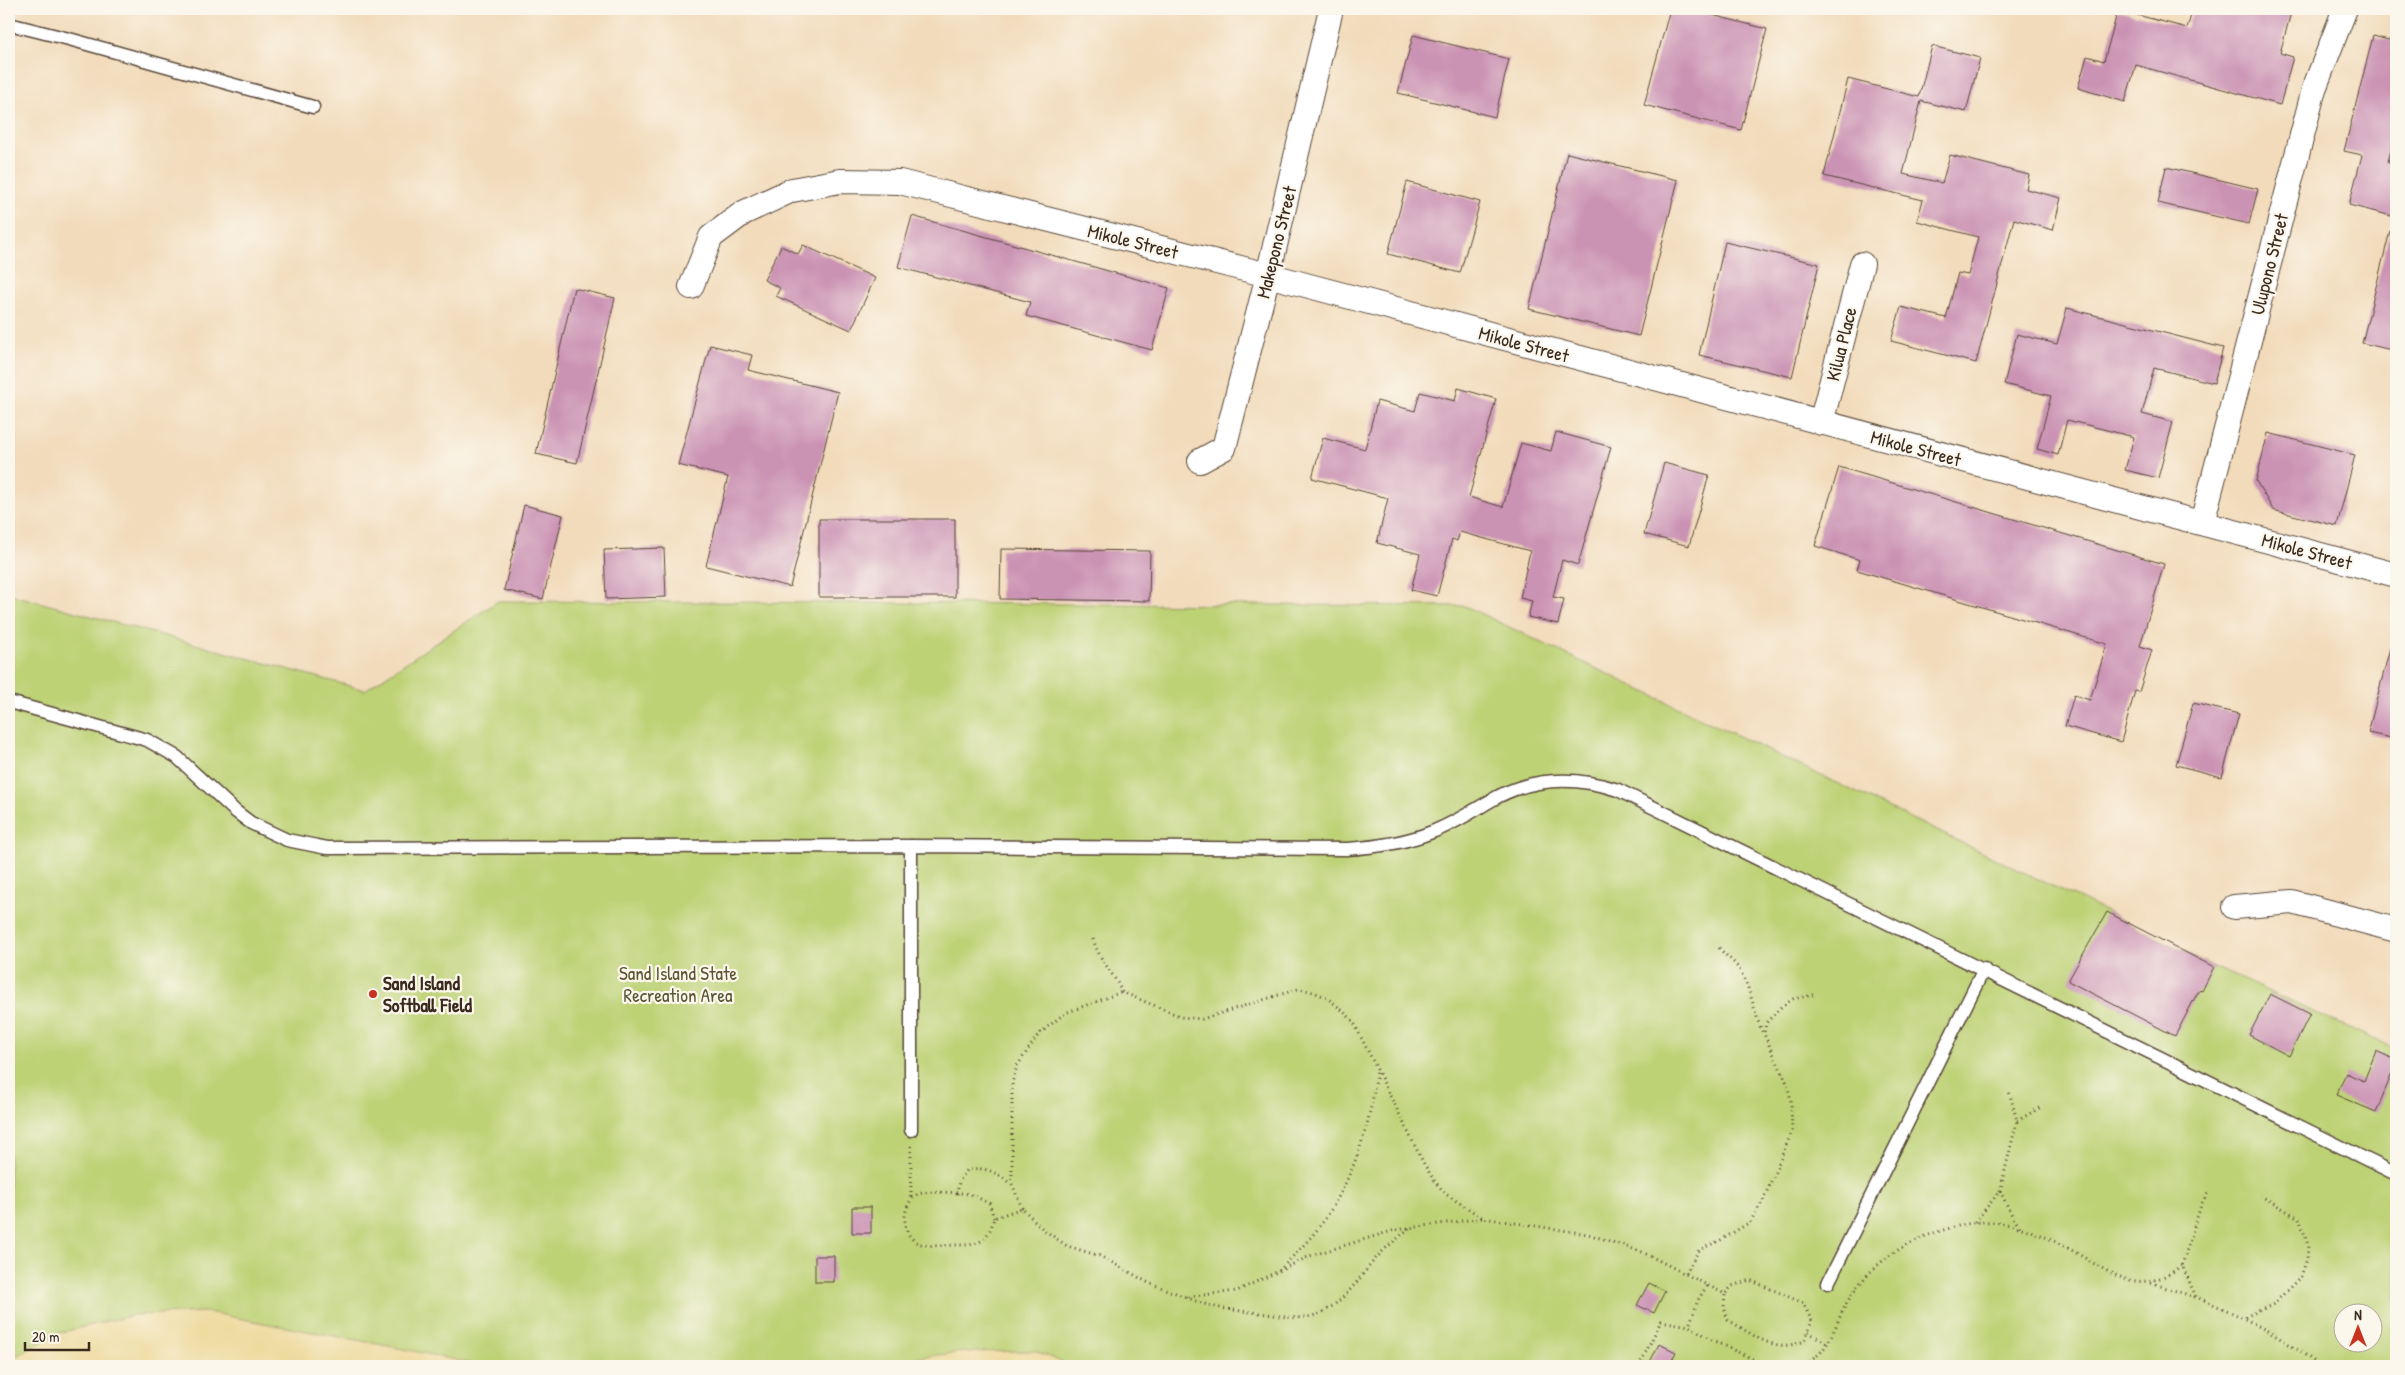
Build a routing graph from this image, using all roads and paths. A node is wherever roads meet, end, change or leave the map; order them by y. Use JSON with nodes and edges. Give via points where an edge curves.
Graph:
{"nodes":[{"id":1,"x":1331,"y":9,"type":"edge"},
{"id":2,"x":2345,"y":9,"type":"edge"},
{"id":3,"x":9,"y":24,"type":"edge"},
{"id":4,"x":313,"y":108,"type":"dead end"},
{"id":5,"x":1862,"y":264,"type":"dead end"},
{"id":6,"x":1268,"y":275,"type":"junction"},
{"id":7,"x":691,"y":287,"type":"dead end"},
{"id":8,"x":1821,"y":423,"type":"junction"},
{"id":9,"x":1200,"y":461,"type":"dead end"},
{"id":10,"x":2202,"y":523,"type":"junction"},
{"id":11,"x":2396,"y":575,"type":"edge"},
{"id":12,"x":9,"y":702,"type":"edge"},
{"id":13,"x":911,"y":846,"type":"junction"},
{"id":14,"x":2234,"y":907,"type":"dead end"},
{"id":15,"x":2396,"y":930,"type":"edge"},
{"id":16,"x":1093,"y":939,"type":"dead end"},
{"id":17,"x":1719,"y":948,"type":"dead end"},
{"id":18,"x":1984,"y":970,"type":"junction"},
{"id":19,"x":1122,"y":992,"type":"junction"},
{"id":20,"x":1813,"y":994,"type":"dead end"},
{"id":21,"x":1764,"y":1034,"type":"junction"},
{"id":22,"x":1377,"y":1070,"type":"junction"},
{"id":23,"x":2009,"y":1091,"type":"dead end"},
{"id":24,"x":2041,"y":1107,"type":"dead end"},
{"id":25,"x":2017,"y":1121,"type":"junction"},
{"id":26,"x":911,"y":1130,"type":"joint"},
{"id":27,"x":2396,"y":1174,"type":"edge"},
{"id":28,"x":1012,"y":1184,"type":"junction"},
{"id":29,"x":2000,"y":1191,"type":"junction"},
{"id":30,"x":2209,"y":1191,"type":"dead end"},
{"id":31,"x":957,"y":1194,"type":"junction"},
{"id":32,"x":2261,"y":1196,"type":"dead end"},
{"id":33,"x":911,"y":1199,"type":"junction"},
{"id":34,"x":1022,"y":1208,"type":"junction"},
{"id":35,"x":994,"y":1218,"type":"junction"},
{"id":36,"x":1483,"y":1218,"type":"junction"},
{"id":37,"x":1975,"y":1222,"type":"junction"},
{"id":38,"x":1410,"y":1228,"type":"junction"},
{"id":39,"x":2022,"y":1228,"type":"junction"},
{"id":40,"x":2182,"y":1265,"type":"junction"},
{"id":41,"x":1277,"y":1273,"type":"junction"},
{"id":42,"x":1686,"y":1273,"type":"junction"},
{"id":43,"x":2150,"y":1282,"type":"junction"},
{"id":44,"x":1828,"y":1283,"type":"dead end"},
{"id":45,"x":1708,"y":1286,"type":"junction"},
{"id":46,"x":1725,"y":1294,"type":"junction"},
{"id":47,"x":1186,"y":1296,"type":"junction"},
{"id":48,"x":2196,"y":1297,"type":"junction"},
{"id":49,"x":2244,"y":1317,"type":"junction"},
{"id":50,"x":1689,"y":1326,"type":"junction"},
{"id":51,"x":1808,"y":1332,"type":"junction"},
{"id":52,"x":1827,"y":1343,"type":"junction"},
{"id":53,"x":1638,"y":1366,"type":"edge"},
{"id":54,"x":1768,"y":1366,"type":"edge"},
{"id":55,"x":1800,"y":1366,"type":"edge"},
{"id":56,"x":2320,"y":1366,"type":"edge"}],
"edges":[{"from":1,"to":6,"type":"street","name":"Makepono Street"},
{"from":2,"to":10,"type":"street","name":"Ulupono Street","via":[[2314,89]]},
{"from":3,"to":4,"type":"lane"},
{"from":5,"to":8,"type":"street","name":"Kilua Place"},
{"from":6,"to":7,"type":"street","name":"Mikole Street","via":[[900,182],[840,181],[792,190],[743,213],[710,237]]},
{"from":6,"to":8,"type":"street","name":"Mikole Street"},
{"from":6,"to":9,"type":"street","name":"Makepono Street","via":[[1224,448]]},
{"from":8,"to":10,"type":"street","name":"Mikole Street"},
{"from":10,"to":11,"type":"street","name":"Mikole Street"},
{"from":12,"to":13,"type":"lane","via":[[155,743],[177,757],[251,823],[307,846],[357,849]]},
{"from":13,"to":18,"type":"lane","via":[[1368,847],[1432,832],[1500,796],[1534,784],[1585,782],[1618,790]]},
{"from":13,"to":26,"type":"lane"},
{"from":14,"to":15,"type":"street","via":[[2292,902]]},
{"from":16,"to":19,"type":"path","via":[[1096,952]]},
{"from":17,"to":21,"type":"path","via":[[1736,965],[1743,978]]},
{"from":18,"to":27,"type":"lane"},
{"from":18,"to":44,"type":"lane"},
{"from":19,"to":22,"type":"path","via":[[1182,1018],[1202,1018],[1298,989],[1315,991],[1337,1005],[1353,1021]]},
{"from":19,"to":28,"type":"path","via":[[1065,1013],[1038,1035],[1017,1066],[1012,1083]]},
{"from":20,"to":21,"type":"path","via":[[1780,1006],[1766,1024]]},
{"from":21,"to":42,"type":"path","via":[[1787,1083],[1792,1131],[1763,1201],[1750,1222],[1699,1250]]},
{"from":22,"to":36,"type":"path","via":[[1435,1182],[1447,1195]]},
{"from":22,"to":41,"type":"path","via":[[1371,1112],[1348,1179],[1325,1219]]},
{"from":23,"to":25,"type":"path"},
{"from":24,"to":25,"type":"path"},
{"from":25,"to":29,"type":"path"},
{"from":26,"to":33,"type":"path"},
{"from":28,"to":31,"type":"path","via":[[982,1167],[967,1170],[959,1182]]},
{"from":28,"to":34,"type":"path"},
{"from":29,"to":37,"type":"path"},
{"from":29,"to":39,"type":"path"},
{"from":30,"to":40,"type":"path"},
{"from":31,"to":33,"type":"path","via":[[920,1193]]},
{"from":31,"to":35,"type":"path","via":[[970,1194],[989,1203]]},
{"from":32,"to":49,"type":"path","via":[[2299,1218],[2308,1245],[2307,1259],[2301,1276],[2274,1304]]},
{"from":33,"to":35,"type":"path","via":[[905,1208],[905,1221],[912,1238],[921,1244],[968,1246],[981,1242],[991,1233]]},
{"from":34,"to":35,"type":"path"},
{"from":34,"to":47,"type":"path","via":[[1044,1230],[1067,1246],[1100,1256],[1147,1282]]},
{"from":36,"to":38,"type":"path"},
{"from":36,"to":42,"type":"path","via":[[1588,1234],[1642,1252]]},
{"from":37,"to":39,"type":"path","via":[[2003,1223]]},
{"from":37,"to":52,"type":"path","via":[[1910,1241],[1881,1261],[1863,1278],[1847,1302]]},
{"from":38,"to":41,"type":"path","via":[[1310,1256]]},
{"from":38,"to":47,"type":"path","via":[[1378,1256],[1342,1298],[1328,1309],[1308,1317],[1234,1312],[1208,1307]]},
{"from":39,"to":43,"type":"path","via":[[2074,1252],[2113,1276]]},
{"from":40,"to":43,"type":"path"},
{"from":40,"to":48,"type":"path"},
{"from":41,"to":47,"type":"path","via":[[1237,1290]]},
{"from":42,"to":45,"type":"path"},
{"from":43,"to":48,"type":"path"},
{"from":45,"to":46,"type":"path"},
{"from":45,"to":50,"type":"path","via":[[1698,1300]]},
{"from":46,"to":51,"type":"path","via":[[1732,1286],[1750,1280],[1803,1303],[1812,1321]]},
{"from":46,"to":51,"type":"path","via":[[1724,1308],[1728,1320],[1776,1346],[1790,1347],[1804,1341]]},
{"from":48,"to":49,"type":"path"},
{"from":49,"to":56,"type":"path","via":[[2282,1338]]},
{"from":50,"to":53,"type":"path","via":[[1661,1321]]},
{"from":50,"to":54,"type":"path"},
{"from":51,"to":52,"type":"path"},
{"from":52,"to":55,"type":"path","via":[[1815,1360]]}]}
